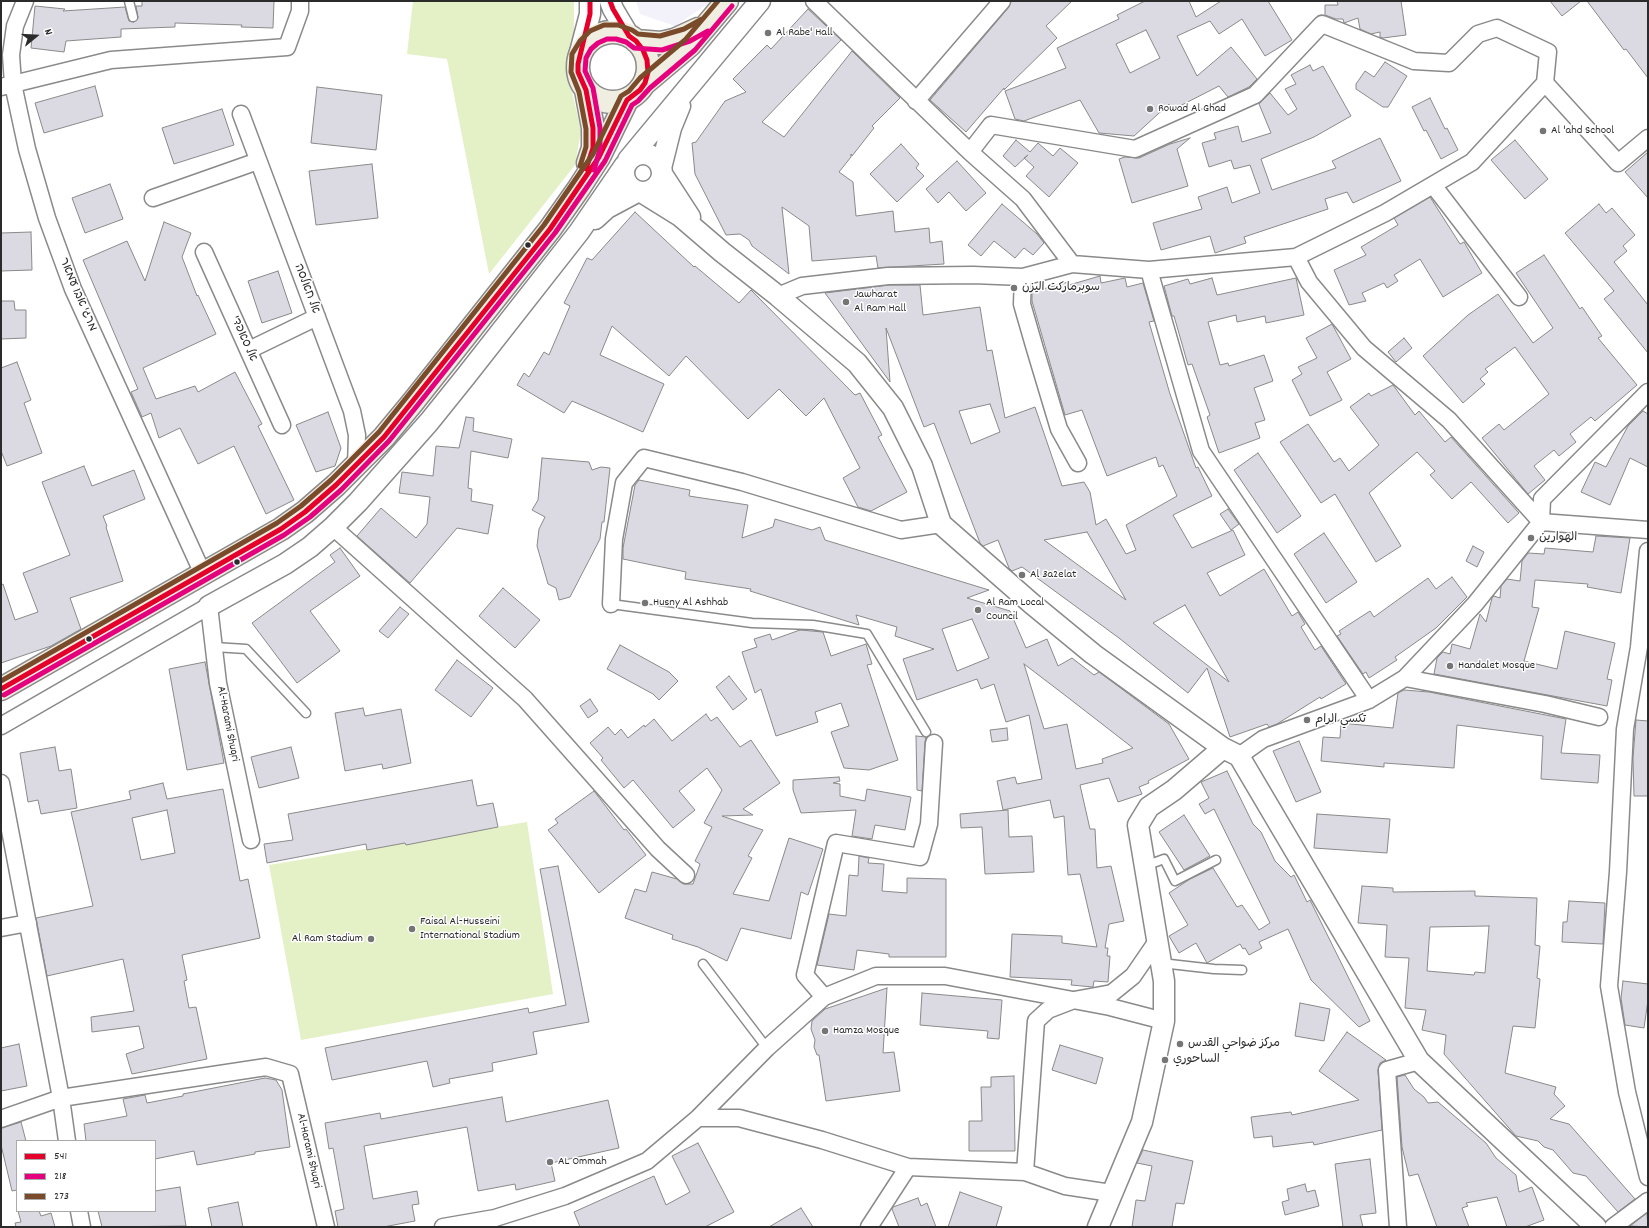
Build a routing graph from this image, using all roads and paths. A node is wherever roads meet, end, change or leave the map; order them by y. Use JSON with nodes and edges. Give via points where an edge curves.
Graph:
{"nodes":[{"id":1,"x":25,"y":1,"type":"edge"},
{"id":2,"x":129,"y":1,"type":"edge"},
{"id":3,"x":300,"y":1,"type":"edge"},
{"id":4,"x":590,"y":1,"type":"edge"},
{"id":5,"x":610,"y":1,"type":"edge"},
{"id":6,"x":727,"y":1,"type":"edge"},
{"id":7,"x":760,"y":1,"type":"edge"},
{"id":8,"x":814,"y":1,"type":"edge"},
{"id":9,"x":1002,"y":1,"type":"edge"},
{"id":10,"x":133,"y":17,"type":"dead end"},
{"id":11,"x":708,"y":23,"type":"junction"},
{"id":12,"x":632,"y":38,"type":"junction"},
{"id":13,"x":579,"y":56,"type":"junction"},
{"id":14,"x":644,"y":83,"type":"junction"},
{"id":15,"x":1545,"y":83,"type":"junction"},
{"id":16,"x":7,"y":85,"type":"edge"},
{"id":17,"x":690,"y":87,"type":"junction"},
{"id":18,"x":586,"y":90,"type":"junction"},
{"id":19,"x":627,"y":100,"type":"junction"},
{"id":20,"x":916,"y":101,"type":"junction"},
{"id":21,"x":241,"y":114,"type":"dead end"},
{"id":22,"x":1648,"y":138,"type":"edge"},
{"id":23,"x":970,"y":152,"type":"junction"},
{"id":24,"x":258,"y":161,"type":"junction"},
{"id":25,"x":626,"y":163,"type":"junction"},
{"id":26,"x":662,"y":171,"type":"junction"},
{"id":27,"x":1433,"y":185,"type":"junction"},
{"id":28,"x":579,"y":188,"type":"junction"},
{"id":29,"x":640,"y":192,"type":"junction"},
{"id":30,"x":153,"y":198,"type":"dead end"},
{"id":31,"x":579,"y":232,"type":"junction"},
{"id":32,"x":204,"y":252,"type":"dead end"},
{"id":33,"x":722,"y":252,"type":"junction"},
{"id":34,"x":1296,"y":257,"type":"junction"},
{"id":35,"x":1072,"y":264,"type":"junction"},
{"id":36,"x":1149,"y":270,"type":"junction"},
{"id":37,"x":1023,"y":277,"type":"junction"},
{"id":38,"x":778,"y":296,"type":"junction"},
{"id":39,"x":1519,"y":296,"type":"dead end"},
{"id":40,"x":317,"y":317,"type":"junction"},
{"id":41,"x":249,"y":350,"type":"junction"},
{"id":42,"x":1648,"y":392,"type":"edge"},
{"id":43,"x":282,"y":425,"type":"dead end"},
{"id":44,"x":1078,"y":463,"type":"dead end"},
{"id":45,"x":356,"y":466,"type":"junction"},
{"id":46,"x":1541,"y":522,"type":"junction"},
{"id":47,"x":941,"y":524,"type":"junction"},
{"id":48,"x":333,"y":527,"type":"junction"},
{"id":49,"x":1648,"y":530,"type":"edge"},
{"id":50,"x":1648,"y":551,"type":"edge"},
{"id":51,"x":203,"y":574,"type":"junction"},
{"id":52,"x":611,"y":604,"type":"joint"},
{"id":53,"x":209,"y":606,"type":"junction"},
{"id":54,"x":214,"y":647,"type":"junction"},
{"id":55,"x":1405,"y":678,"type":"junction"},
{"id":56,"x":1,"y":689,"type":"edge"},
{"id":57,"x":1369,"y":700,"type":"junction"},
{"id":58,"x":306,"y":713,"type":"dead end"},
{"id":59,"x":1599,"y":716,"type":"dead end"},
{"id":60,"x":1,"y":726,"type":"edge"},
{"id":61,"x":930,"y":737,"type":"joint"},
{"id":62,"x":1231,"y":752,"type":"junction"},
{"id":63,"x":1,"y":783,"type":"edge"},
{"id":64,"x":250,"y":840,"type":"dead end"},
{"id":65,"x":1216,"y":860,"type":"dead end"},
{"id":66,"x":1144,"y":866,"type":"junction"},
{"id":67,"x":686,"y":875,"type":"dead end"},
{"id":68,"x":28,"y":923,"type":"junction"},
{"id":69,"x":1,"y":928,"type":"edge"},
{"id":70,"x":1157,"y":941,"type":"junction"},
{"id":71,"x":1160,"y":963,"type":"junction"},
{"id":72,"x":703,"y":964,"type":"dead end"},
{"id":73,"x":1242,"y":970,"type":"dead end"},
{"id":74,"x":824,"y":996,"type":"junction"},
{"id":75,"x":1074,"y":1000,"type":"junction"},
{"id":76,"x":1164,"y":1021,"type":"junction"},
{"id":77,"x":767,"y":1048,"type":"junction"},
{"id":78,"x":1418,"y":1061,"type":"junction"},
{"id":79,"x":61,"y":1098,"type":"junction"},
{"id":80,"x":698,"y":1118,"type":"junction"},
{"id":81,"x":1,"y":1119,"type":"edge"},
{"id":82,"x":67,"y":1140,"type":"edge"},
{"id":83,"x":908,"y":1167,"type":"junction"},
{"id":84,"x":1025,"y":1172,"type":"junction"},
{"id":85,"x":1648,"y":1177,"type":"edge"},
{"id":86,"x":1111,"y":1193,"type":"junction"},
{"id":87,"x":1648,"y":1201,"type":"edge"},
{"id":88,"x":79,"y":1212,"type":"edge"},
{"id":89,"x":82,"y":1227,"type":"edge"},
{"id":90,"x":326,"y":1227,"type":"edge"},
{"id":91,"x":443,"y":1227,"type":"edge"},
{"id":92,"x":869,"y":1227,"type":"edge"},
{"id":93,"x":1098,"y":1227,"type":"edge"},
{"id":94,"x":1398,"y":1227,"type":"edge"},
{"id":95,"x":1596,"y":1227,"type":"edge"},
{"id":96,"x":1613,"y":1227,"type":"edge"}],
"edges":[{"from":1,"to":16,"type":"street","name":"מרג' אבו עמאר","via":[[15,26]]},
{"from":2,"to":10,"type":"lane"},
{"from":3,"to":16,"type":"street","via":[[300,11],[287,47],[110,60]]},
{"from":4,"to":13,"type":"street","via":[[590,14]]},
{"from":5,"to":12,"type":"street"},
{"from":6,"to":11,"type":"highway"},
{"from":7,"to":17,"type":"street"},
{"from":8,"to":20,"type":"street"},
{"from":9,"to":20,"type":"street"},
{"from":11,"to":12,"type":"highway","via":[[687,35],[662,43]]},
{"from":11,"to":14,"type":"highway","via":[[690,44]]},
{"from":12,"to":13,"type":"highway","via":[[617,32],[605,32],[585,45]]},
{"from":12,"to":14,"type":"highway","via":[[643,50],[647,60],[648,72]]},
{"from":13,"to":18,"type":"highway","via":[[578,72]]},
{"from":14,"to":19,"type":"highway","via":[[640,90]]},
{"from":15,"to":22,"type":"street","via":[[1618,163]]},
{"from":15,"to":23,"type":"street","via":[[1548,52],[1497,28],[1478,34],[1449,63],[1414,61],[1322,24],[1255,95],[1135,149],[991,125]]},
{"from":15,"to":27,"type":"street","via":[[1472,162]]},
{"from":16,"to":51,"type":"street","name":"מרג' אבו עמאר","via":[[47,218],[73,289]]},
{"from":17,"to":25,"type":"street"},
{"from":17,"to":26,"type":"street","via":[[671,128]]},
{"from":18,"to":19,"type":"highway","via":[[605,102]]},
{"from":18,"to":28,"type":"highway","via":[[594,128],[592,148]]},
{"from":19,"to":28,"type":"highway"},
{"from":20,"to":23,"type":"street"},
{"from":21,"to":24,"type":"street","name":"אל חאלסה"},
{"from":23,"to":35,"type":"street","via":[[1023,199]]},
{"from":24,"to":30,"type":"street"},
{"from":24,"to":40,"type":"street","name":"אל חאלסה"},
{"from":25,"to":26,"type":"street","via":[[633,156],[646,154],[657,160]]},
{"from":25,"to":29,"type":"street","via":[[626,184]]},
{"from":25,"to":31,"type":"street"},
{"from":26,"to":29,"type":"street","via":[[659,184],[655,188]]},
{"from":26,"to":33,"type":"street","via":[[685,212]]},
{"from":27,"to":34,"type":"street","via":[[1385,214]]},
{"from":27,"to":39,"type":"street"},
{"from":28,"to":45,"type":"highway","via":[[550,229],[413,402]]},
{"from":29,"to":31,"type":"street","via":[[607,208]]},
{"from":29,"to":33,"type":"street","via":[[680,216]]},
{"from":31,"to":48,"type":"street","via":[[429,422]]},
{"from":32,"to":41,"type":"street","name":"אל סאפדי"},
{"from":33,"to":38,"type":"street"},
{"from":34,"to":36,"type":"street"},
{"from":34,"to":46,"type":"street","via":[[1310,282],[1364,348],[1448,420]]},
{"from":35,"to":36,"type":"street"},
{"from":35,"to":37,"type":"street"},
{"from":36,"to":57,"type":"street","via":[[1201,451]]},
{"from":37,"to":38,"type":"street","via":[[973,274],[888,276],[802,286]]},
{"from":37,"to":44,"type":"street","via":[[1022,304],[1035,349],[1059,429]]},
{"from":38,"to":47,"type":"street","via":[[857,364],[893,408],[922,466]]},
{"from":40,"to":41,"type":"street"},
{"from":40,"to":45,"type":"street","name":"אל חאלסה","via":[[352,411],[357,435]]},
{"from":41,"to":43,"type":"street","name":"אל סאפדי"},
{"from":42,"to":46,"type":"street","via":[[1542,499]]},
{"from":45,"to":51,"type":"highway","via":[[305,512]]},
{"from":46,"to":49,"type":"street"},
{"from":46,"to":55,"type":"street","via":[[1475,604]]},
{"from":47,"to":52,"type":"street","via":[[901,530],[742,482],[644,458],[624,483],[614,539]]},
{"from":47,"to":62,"type":"street","via":[[1093,654]]},
{"from":48,"to":53,"type":"street","via":[[285,564]]},
{"from":48,"to":67,"type":"street","via":[[525,700],[658,849]]},
{"from":50,"to":85,"type":"street","via":[[1639,647],[1625,729],[1609,986],[1627,1092]]},
{"from":51,"to":56,"type":"highway"},
{"from":52,"to":61,"type":"lane","via":[[752,624],[813,625],[867,634]]},
{"from":53,"to":54,"type":"street","name":"Al-Harami Shuqri"},
{"from":53,"to":60,"type":"street"},
{"from":54,"to":58,"type":"lane","via":[[246,649]]},
{"from":54,"to":64,"type":"street","name":"Al-Harami Shuqri","via":[[218,683]]},
{"from":55,"to":57,"type":"street"},
{"from":55,"to":59,"type":"street"},
{"from":57,"to":62,"type":"street"},
{"from":61,"to":74,"type":"street","via":[[929,824],[920,856],[836,843],[805,975]]},
{"from":62,"to":66,"type":"street","via":[[1149,807],[1138,825]]},
{"from":62,"to":78,"type":"street"},
{"from":63,"to":68,"type":"street"},
{"from":65,"to":66,"type":"lane","via":[[1174,881],[1164,859]]},
{"from":66,"to":70,"type":"street"},
{"from":68,"to":69,"type":"street"},
{"from":68,"to":79,"type":"street"},
{"from":70,"to":71,"type":"street"},
{"from":70,"to":75,"type":"street","via":[[1133,976],[1112,993]]},
{"from":71,"to":73,"type":"lane"},
{"from":71,"to":76,"type":"street","via":[[1164,981]]},
{"from":72,"to":77,"type":"lane"},
{"from":74,"to":75,"type":"street","via":[[876,976],[946,976]]},
{"from":74,"to":77,"type":"street"},
{"from":75,"to":76,"type":"street","via":[[1110,1006]]},
{"from":75,"to":84,"type":"street","via":[[1048,1010],[1036,1021]]},
{"from":76,"to":86,"type":"street","via":[[1142,1122]]},
{"from":77,"to":80,"type":"street"},
{"from":78,"to":94,"type":"street","via":[[1387,1070]]},
{"from":78,"to":95,"type":"street"},
{"from":79,"to":81,"type":"street"},
{"from":79,"to":82,"type":"street"},
{"from":79,"to":90,"type":"street","name":"Al-Harami Shuqri","via":[[266,1066],[290,1074]]},
{"from":80,"to":83,"type":"street","via":[[739,1118]]},
{"from":80,"to":91,"type":"street","via":[[647,1161],[565,1196],[502,1216]]},
{"from":83,"to":84,"type":"street"},
{"from":83,"to":92,"type":"street"},
{"from":84,"to":86,"type":"street","via":[[1065,1186]]},
{"from":86,"to":93,"type":"street"},
{"from":87,"to":96,"type":"street"},
{"from":88,"to":89,"type":"street"}]}
